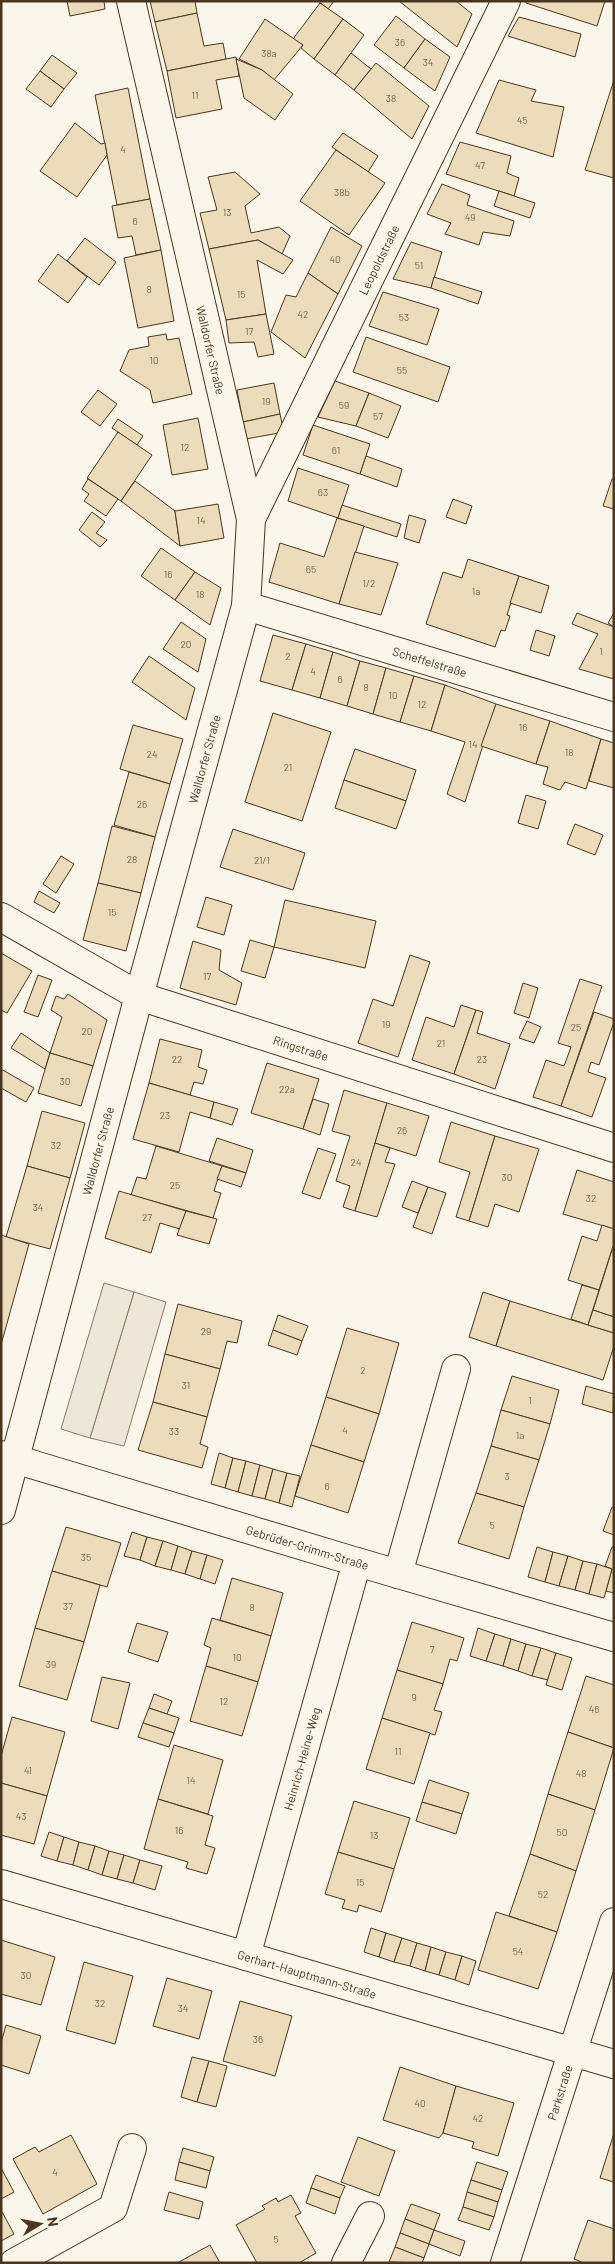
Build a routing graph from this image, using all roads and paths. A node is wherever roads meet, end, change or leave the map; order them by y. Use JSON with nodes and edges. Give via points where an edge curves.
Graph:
{"nodes":[{"id":1,"x":131,"y":1,"type":"edge"},
{"id":2,"x":506,"y":1,"type":"edge"},
{"id":3,"x":251,"y":519,"type":"junction"},
{"id":4,"x":246,"y":606,"type":"junction"},
{"id":5,"x":614,"y":718,"type":"edge"},
{"id":6,"x":1,"y":917,"type":"edge"},
{"id":7,"x":139,"y":996,"type":"junction"},
{"id":8,"x":614,"y":1148,"type":"edge"},
{"id":9,"x":456,"y":1369,"type":"dead end"},
{"id":10,"x":8,"y":1457,"type":"edge"},
{"id":11,"x":1,"y":1510,"type":"edge"},
{"id":12,"x":357,"y":1562,"type":"junction"},
{"id":13,"x":398,"y":1574,"type":"junction"},
{"id":14,"x":614,"y":1637,"type":"edge"},
{"id":15,"x":1,"y":1884,"type":"edge"},
{"id":16,"x":614,"y":1922,"type":"edge"},
{"id":17,"x":246,"y":1956,"type":"junction"},
{"id":18,"x":573,"y":2052,"type":"junction"},
{"id":19,"x":614,"y":2064,"type":"edge"},
{"id":20,"x":132,"y":2148,"type":"dead end"},
{"id":21,"x":370,"y":2216,"type":"dead end"},
{"id":22,"x":14,"y":2263,"type":"edge"},
{"id":23,"x":346,"y":2263,"type":"edge"},
{"id":24,"x":505,"y":2263,"type":"edge"}],
"edges":[{"from":1,"to":3,"type":"street","name":"Walldorfer Straße"},
{"from":2,"to":3,"type":"street","name":"Leopoldstraße"},
{"from":3,"to":4,"type":"street","name":"Walldorfer Straße"},
{"from":4,"to":5,"type":"street","name":"Scheffelstraße"},
{"from":4,"to":7,"type":"street","name":"Walldorfer Straße"},
{"from":6,"to":7,"type":"street","name":"Ringstraße"},
{"from":7,"to":8,"type":"street","name":"Ringstraße"},
{"from":7,"to":10,"type":"street","name":"Walldorfer Straße"},
{"from":9,"to":13,"type":"street"},
{"from":10,"to":11,"type":"street","name":"Walldorfer Straße"},
{"from":10,"to":12,"type":"street","name":"Gebrüder-Grimm-Straße"},
{"from":12,"to":13,"type":"street","name":"Gebrüder-Grimm-Straße"},
{"from":12,"to":17,"type":"street","name":"Heinrich-Heine-Weg"},
{"from":13,"to":14,"type":"street","name":"Gebrüder-Grimm-Straße"},
{"from":15,"to":17,"type":"street","name":"Gerhart-Hauptmann-Straße"},
{"from":16,"to":18,"type":"street","name":"Parkstraße"},
{"from":17,"to":18,"type":"street","name":"Gerhart-Hauptmann-Straße"},
{"from":18,"to":19,"type":"street","name":"Gerhart-Hauptmann-Straße"},
{"from":18,"to":24,"type":"street","name":"Parkstraße"},
{"from":20,"to":22,"type":"street","via":[[113,2208]]},
{"from":21,"to":23,"type":"street"}]}
